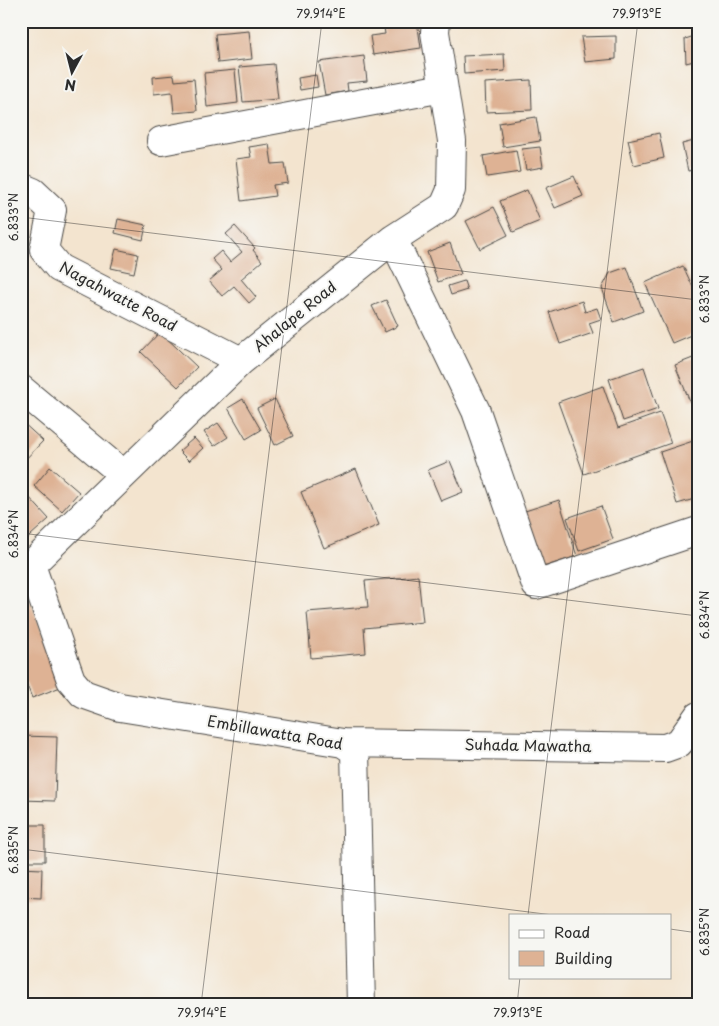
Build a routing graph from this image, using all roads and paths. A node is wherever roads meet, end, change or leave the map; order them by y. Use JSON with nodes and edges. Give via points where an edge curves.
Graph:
{"nodes":[{"id":1,"x":436,"y":21,"type":"edge"},
{"id":2,"x":443,"y":88,"type":"junction"},
{"id":3,"x":161,"y":141,"type":"dead end"},
{"id":4,"x":21,"y":187,"type":"edge"},
{"id":5,"x":393,"y":239,"type":"junction"},
{"id":6,"x":241,"y":361,"type":"junction"},
{"id":7,"x":21,"y":389,"type":"edge"},
{"id":8,"x":123,"y":474,"type":"junction"},
{"id":9,"x":698,"y":531,"type":"edge"},
{"id":10,"x":26,"y":567,"type":"edge"},
{"id":11,"x":698,"y":716,"type":"edge"},
{"id":12,"x":343,"y":743,"type":"junction"},
{"id":13,"x":361,"y":1005,"type":"edge"}],
"edges":[{"from":1,"to":2,"type":"street","name":"Ahalape Road"},
{"from":2,"to":3,"type":"street"},
{"from":2,"to":5,"type":"street","name":"Ahalape Road","via":[[452,141],[451,190],[444,206]]},
{"from":4,"to":6,"type":"street","name":"Nagahwatte Road","via":[[33,192],[52,210],[44,250],[59,268]]},
{"from":5,"to":6,"type":"street","name":"Ahalape Road"},
{"from":5,"to":9,"type":"street","via":[[476,411],[536,586]]},
{"from":6,"to":8,"type":"street","name":"Ahalape Road"},
{"from":7,"to":8,"type":"street"},
{"from":8,"to":10,"type":"street","name":"Ahalape Road"},
{"from":10,"to":12,"type":"street","name":"Embillawatta Road","via":[[71,680],[82,694],[120,706]]},
{"from":11,"to":12,"type":"street","name":"Suhada Mawatha","via":[[678,744],[665,748]]},
{"from":12,"to":13,"type":"street","name":"Embillawatta Road","via":[[355,751]]}]}
